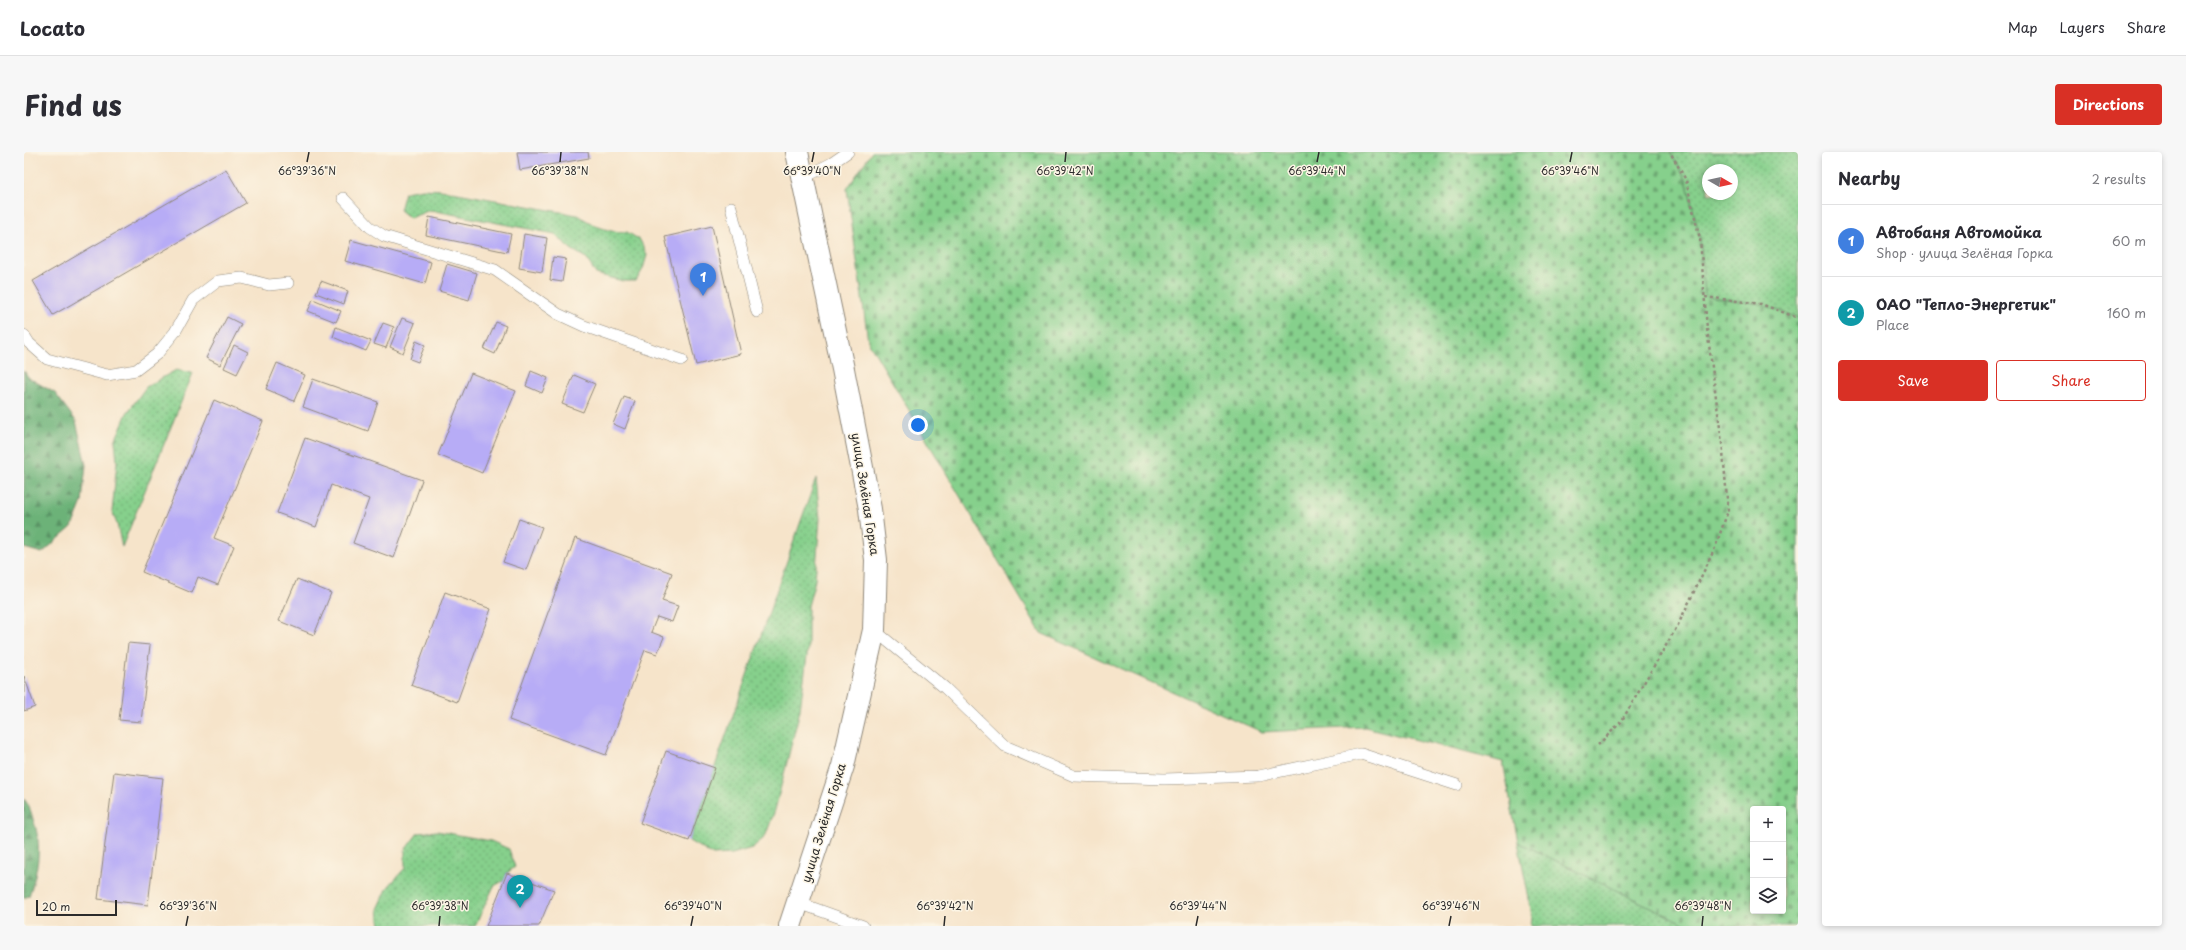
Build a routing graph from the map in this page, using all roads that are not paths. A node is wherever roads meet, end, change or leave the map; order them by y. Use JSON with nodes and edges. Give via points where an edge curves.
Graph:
{"nodes":[{"id":1,"x":797,"y":152,"type":"edge"},
{"id":2,"x":848,"y":152,"type":"edge"},
{"id":3,"x":803,"y":178,"type":"junction"},
{"id":4,"x":343,"y":198,"type":"dead end"},
{"id":5,"x":731,"y":207,"type":"dead end"},
{"id":6,"x":288,"y":283,"type":"dead end"},
{"id":7,"x":757,"y":312,"type":"dead end"},
{"id":8,"x":24,"y":335,"type":"edge"},
{"id":9,"x":682,"y":360,"type":"dead end"},
{"id":10,"x":874,"y":630,"type":"junction"},
{"id":11,"x":1457,"y":785,"type":"dead end"},
{"id":12,"x":799,"y":904,"type":"junction"},
{"id":13,"x":790,"y":926,"type":"edge"},
{"id":14,"x":863,"y":926,"type":"edge"}],
"edges":[{"from":1,"to":3,"type":"street","name":"улица Зелёная Горка"},
{"from":2,"to":3,"type":"lane"},
{"from":3,"to":10,"type":"street","name":"улица Зелёная Горка","via":[[870,509],[876,560]]},
{"from":4,"to":9,"type":"lane","via":[[370,227],[384,236],[496,270],[558,314],[584,326]]},
{"from":5,"to":7,"type":"lane"},
{"from":6,"to":8,"type":"lane","via":[[269,285],[242,278],[218,281],[193,300],[175,332],[157,354],[136,370],[107,375],[47,359]]},
{"from":10,"to":11,"type":"lane","via":[[945,688],[1005,746],[1074,776],[1164,779],[1259,776],[1361,754]]},
{"from":10,"to":12,"type":"street","name":"улица Зелёная Горка","via":[[842,766]]},
{"from":12,"to":13,"type":"street","name":"улица Зелёная Горка"},
{"from":12,"to":14,"type":"lane"}]}
